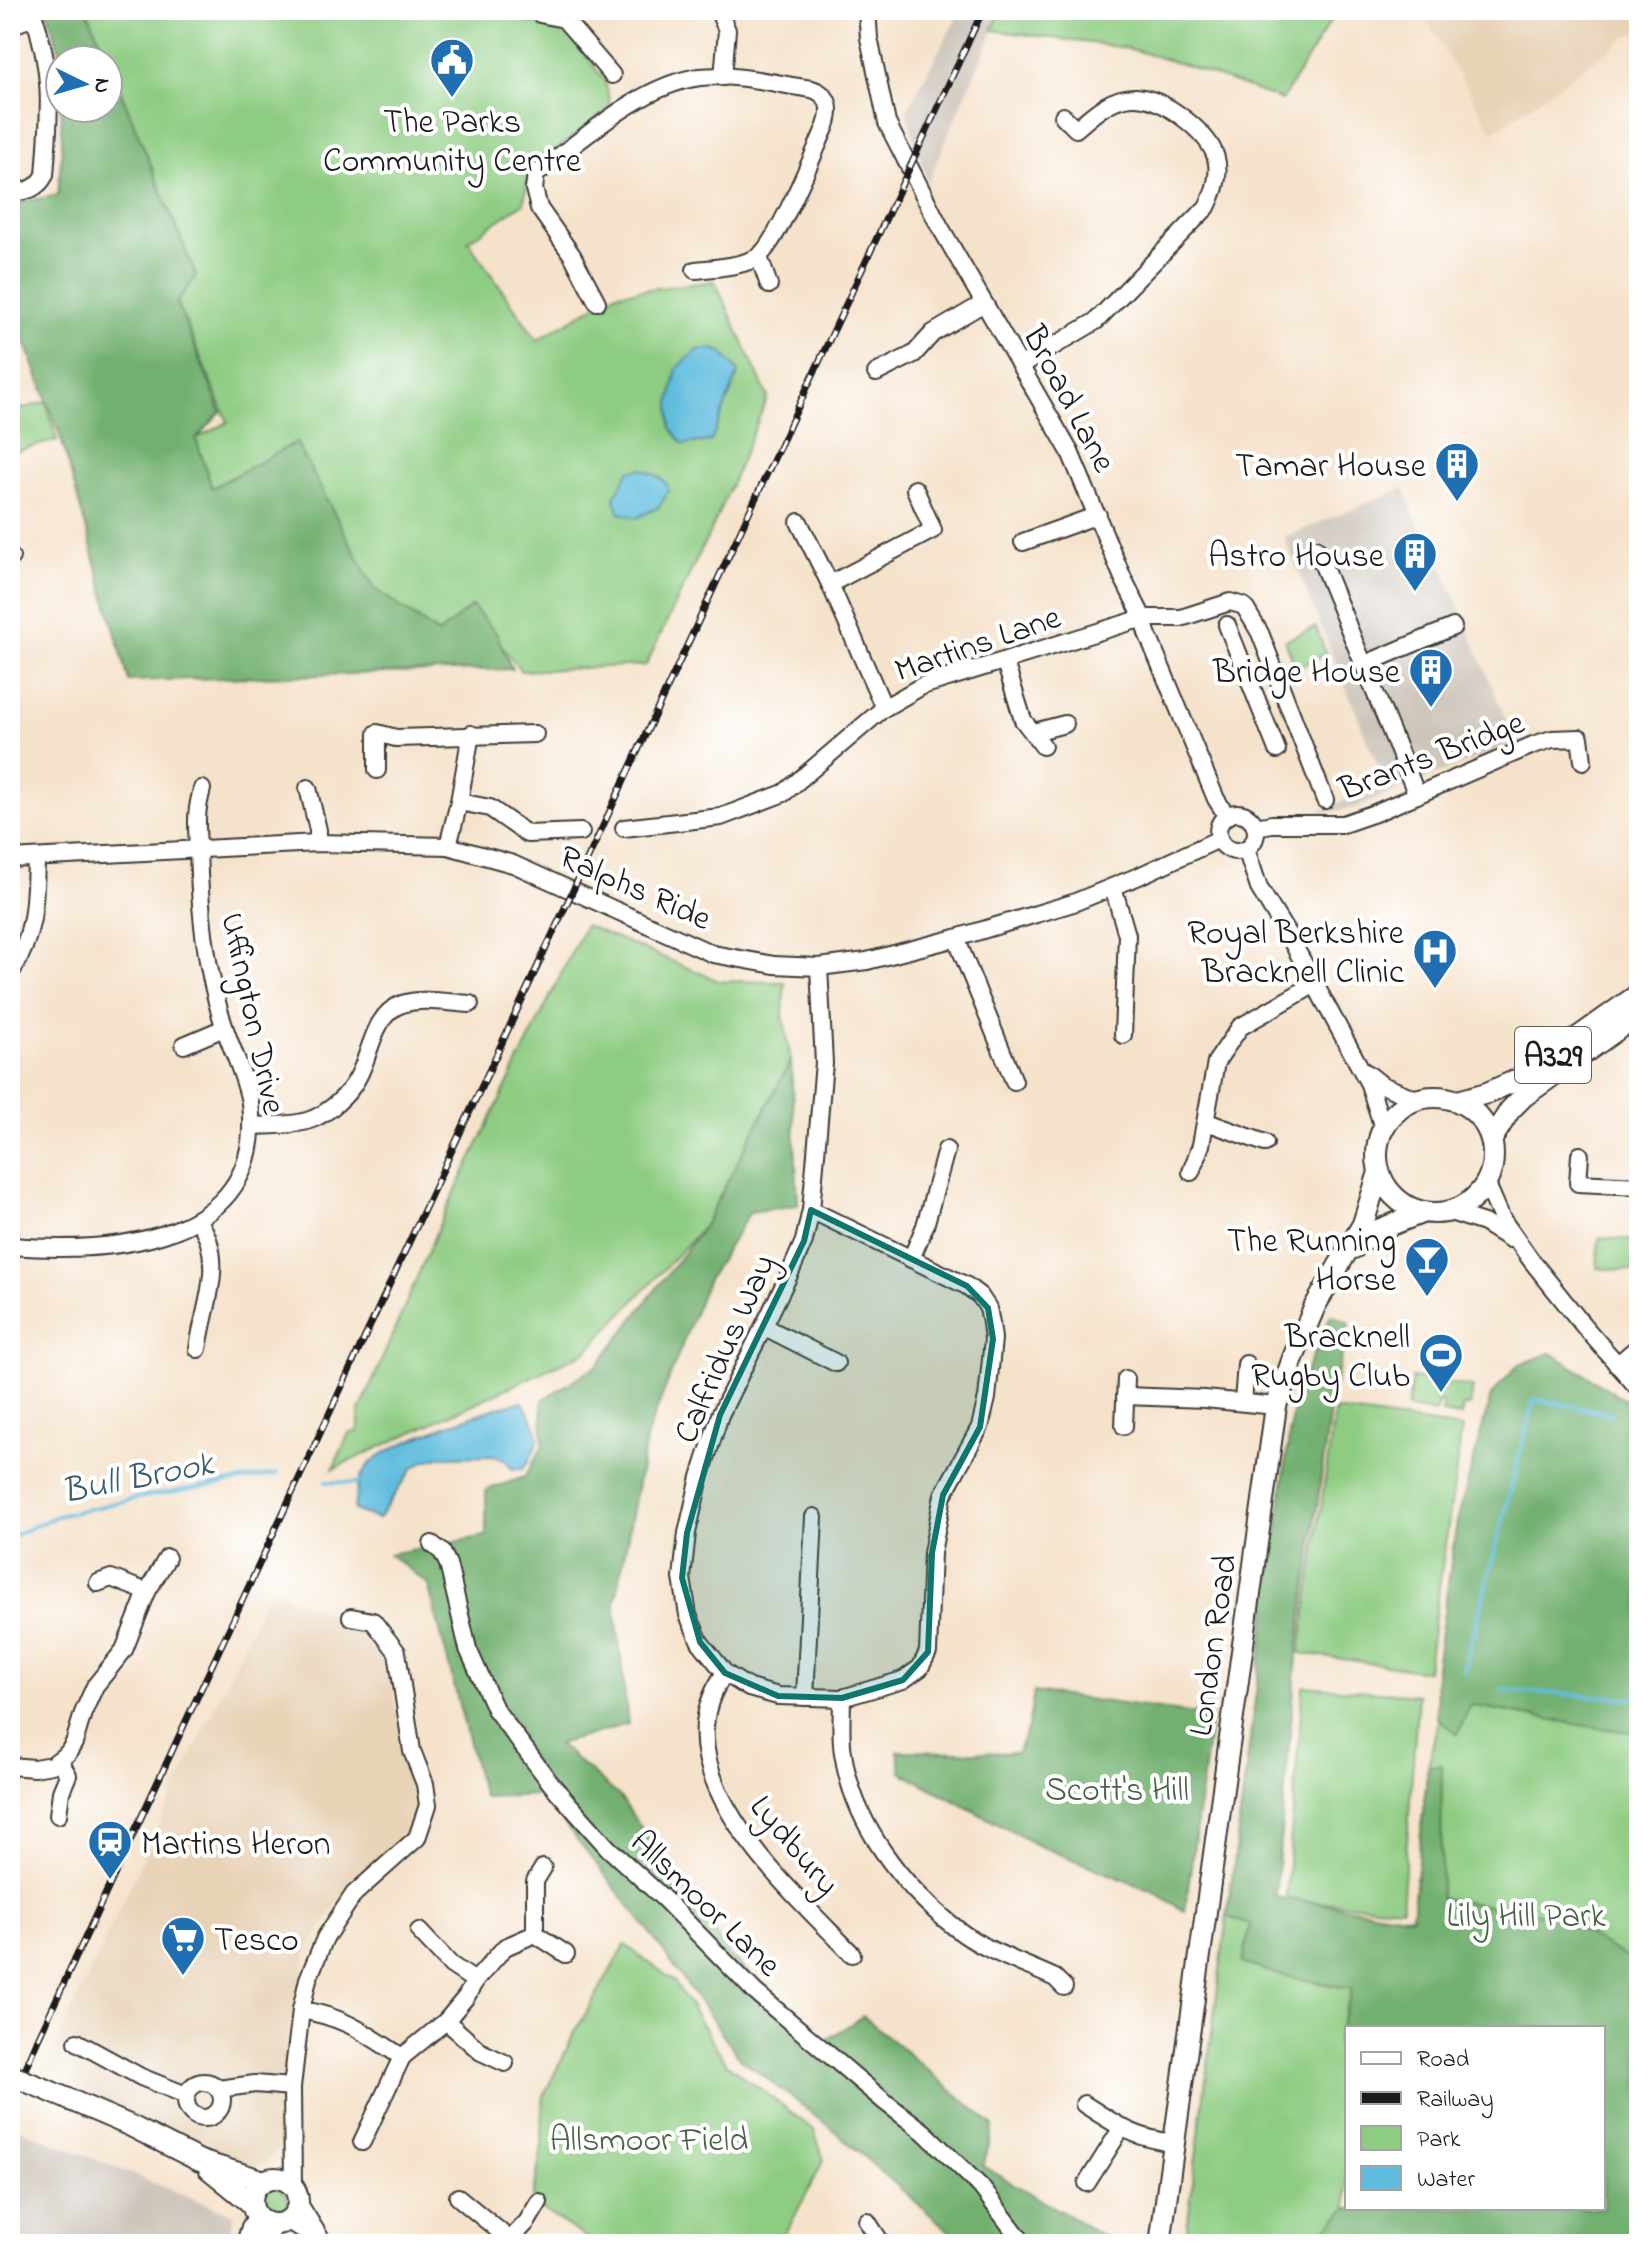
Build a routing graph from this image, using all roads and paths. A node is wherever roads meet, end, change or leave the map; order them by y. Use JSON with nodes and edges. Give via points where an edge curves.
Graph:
{"nodes":[{"id":1,"x":535,"y":10,"type":"edge"},
{"id":2,"x":718,"y":10,"type":"edge"},
{"id":3,"x":867,"y":10,"type":"edge"},
{"id":4,"x":33,"y":13,"type":"edge"},
{"id":5,"x":10,"y":26,"type":"edge"},
{"id":6,"x":612,"y":75,"type":"dead end"},
{"id":7,"x":723,"y":77,"type":"junction"},
{"id":8,"x":1063,"y":116,"type":"dead end"},
{"id":9,"x":10,"y":193,"type":"edge"},
{"id":10,"x":759,"y":257,"type":"junction"},
{"id":11,"x":695,"y":270,"type":"dead end"},
{"id":12,"x":769,"y":285,"type":"dead end"},
{"id":13,"x":597,"y":302,"type":"dead end"},
{"id":14,"x":984,"y":303,"type":"junction"},
{"id":15,"x":1022,"y":365,"type":"junction"},
{"id":16,"x":876,"y":373,"type":"dead end"},
{"id":17,"x":915,"y":489,"type":"dead end"},
{"id":18,"x":1098,"y":515,"type":"junction"},
{"id":19,"x":799,"y":522,"type":"dead end"},
{"id":20,"x":1023,"y":542,"type":"dead end"},
{"id":21,"x":1316,"y":548,"type":"dead end"},
{"id":22,"x":830,"y":584,"type":"junction"},
{"id":23,"x":1143,"y":618,"type":"junction"},
{"id":24,"x":1227,"y":625,"type":"dead end"},
{"id":25,"x":1453,"y":627,"type":"dead end"},
{"id":26,"x":1005,"y":662,"type":"junction"},
{"id":27,"x":1365,"y":664,"type":"junction"},
{"id":28,"x":1275,"y":672,"type":"junction"},
{"id":29,"x":1250,"y":682,"type":"junction"},
{"id":30,"x":884,"y":708,"type":"junction"},
{"id":31,"x":1065,"y":724,"type":"dead end"},
{"id":32,"x":471,"y":734,"type":"junction"},
{"id":33,"x":535,"y":734,"type":"dead end"},
{"id":34,"x":1291,"y":750,"type":"junction"},
{"id":35,"x":1583,"y":761,"type":"dead end"},
{"id":36,"x":377,"y":770,"type":"dead end"},
{"id":37,"x":308,"y":788,"type":"dead end"},
{"id":38,"x":202,"y":789,"type":"dead end"},
{"id":39,"x":1417,"y":795,"type":"junction"},
{"id":40,"x":1325,"y":800,"type":"dead end"},
{"id":41,"x":459,"y":802,"type":"junction"},
{"id":42,"x":1227,"y":816,"type":"junction"},
{"id":43,"x":1255,"y":827,"type":"junction"},
{"id":44,"x":624,"y":828,"type":"dead end"},
{"id":45,"x":581,"y":832,"type":"dead end"},
{"id":46,"x":1219,"y":839,"type":"junction"},
{"id":47,"x":318,"y":843,"type":"junction"},
{"id":48,"x":448,"y":846,"type":"junction"},
{"id":49,"x":198,"y":848,"type":"junction"},
{"id":50,"x":1246,"y":849,"type":"junction"},
{"id":51,"x":36,"y":858,"type":"junction"},
{"id":52,"x":10,"y":859,"type":"edge"},
{"id":53,"x":1113,"y":887,"type":"junction"},
{"id":54,"x":956,"y":938,"type":"junction"},
{"id":55,"x":819,"y":967,"type":"junction"},
{"id":56,"x":10,"y":974,"type":"edge"},
{"id":57,"x":1315,"y":984,"type":"junction"},
{"id":58,"x":1639,"y":994,"type":"edge"},
{"id":59,"x":470,"y":1004,"type":"dead end"},
{"id":60,"x":1639,"y":1014,"type":"edge"},
{"id":61,"x":224,"y":1028,"type":"junction"},
{"id":62,"x":1123,"y":1035,"type":"dead end"},
{"id":63,"x":184,"y":1045,"type":"dead end"},
{"id":64,"x":1359,"y":1067,"type":"junction"},
{"id":65,"x":1014,"y":1081,"type":"dead end"},
{"id":66,"x":1416,"y":1099,"type":"junction"},
{"id":67,"x":1458,"y":1101,"type":"junction"},
{"id":68,"x":1207,"y":1122,"type":"junction"},
{"id":69,"x":251,"y":1126,"type":"junction"},
{"id":70,"x":1383,"y":1128,"type":"junction"},
{"id":71,"x":1492,"y":1139,"type":"junction"},
{"id":72,"x":1265,"y":1143,"type":"dead end"},
{"id":73,"x":946,"y":1150,"type":"dead end"},
{"id":74,"x":1580,"y":1155,"type":"dead end"},
{"id":75,"x":1191,"y":1172,"type":"dead end"},
{"id":76,"x":1379,"y":1172,"type":"junction"},
{"id":77,"x":1486,"y":1182,"type":"junction"},
{"id":78,"x":1639,"y":1186,"type":"edge"},
{"id":79,"x":811,"y":1210,"type":"junction"},
{"id":80,"x":1424,"y":1212,"type":"junction"},
{"id":81,"x":1450,"y":1212,"type":"junction"},
{"id":82,"x":198,"y":1220,"type":"junction"},
{"id":83,"x":10,"y":1246,"type":"edge"},
{"id":84,"x":1527,"y":1253,"type":"junction"},
{"id":85,"x":1344,"y":1258,"type":"junction"},
{"id":86,"x":911,"y":1259,"type":"junction"},
{"id":87,"x":765,"y":1327,"type":"junction"},
{"id":88,"x":1639,"y":1346,"type":"edge"},
{"id":89,"x":198,"y":1349,"type":"dead end"},
{"id":90,"x":836,"y":1363,"type":"dead end"},
{"id":91,"x":1246,"y":1364,"type":"dead end"},
{"id":92,"x":1617,"y":1365,"type":"junction"},
{"id":93,"x":1126,"y":1379,"type":"dead end"},
{"id":94,"x":1639,"y":1389,"type":"edge"},
{"id":95,"x":1125,"y":1396,"type":"junction"},
{"id":96,"x":1243,"y":1402,"type":"junction"},
{"id":97,"x":1276,"y":1406,"type":"junction"},
{"id":98,"x":1124,"y":1426,"type":"dead end"},
{"id":99,"x":814,"y":1517,"type":"dead end"},
{"id":100,"x":432,"y":1544,"type":"dead end"},
{"id":101,"x":167,"y":1558,"type":"dead end"},
{"id":102,"x":98,"y":1583,"type":"dead end"},
{"id":103,"x":147,"y":1592,"type":"junction"},
{"id":104,"x":351,"y":1617,"type":"dead end"},
{"id":105,"x":725,"y":1673,"type":"junction"},
{"id":106,"x":805,"y":1697,"type":"junction"},
{"id":107,"x":842,"y":1698,"type":"junction"},
{"id":108,"x":59,"y":1760,"type":"junction"},
{"id":109,"x":10,"y":1766,"type":"edge"},
{"id":110,"x":58,"y":1815,"type":"dead end"},
{"id":111,"x":543,"y":1868,"type":"dead end"},
{"id":112,"x":419,"y":1931,"type":"dead end"},
{"id":113,"x":535,"y":1934,"type":"junction"},
{"id":114,"x":566,"y":1954,"type":"dead end"},
{"id":115,"x":852,"y":1954,"type":"dead end"},
{"id":116,"x":475,"y":1981,"type":"junction"},
{"id":117,"x":1064,"y":1987,"type":"dead end"},
{"id":118,"x":301,"y":2010,"type":"junction"},
{"id":119,"x":446,"y":2021,"type":"junction"},
{"id":120,"x":77,"y":2042,"type":"dead end"},
{"id":121,"x":402,"y":2057,"type":"junction"},
{"id":122,"x":505,"y":2063,"type":"dead end"},
{"id":123,"x":10,"y":2075,"type":"edge"},
{"id":124,"x":292,"y":2087,"type":"junction"},
{"id":125,"x":218,"y":2089,"type":"junction"},
{"id":126,"x":186,"y":2095,"type":"junction"},
{"id":127,"x":1084,"y":2104,"type":"dead end"},
{"id":128,"x":1121,"y":2129,"type":"junction"},
{"id":129,"x":362,"y":2142,"type":"dead end"},
{"id":130,"x":1174,"y":2143,"type":"junction"},
{"id":131,"x":200,"y":2161,"type":"junction"},
{"id":132,"x":1087,"y":2183,"type":"dead end"},
{"id":133,"x":283,"y":2187,"type":"junction"},
{"id":134,"x":458,"y":2197,"type":"dead end"},
{"id":135,"x":539,"y":2202,"type":"dead end"},
{"id":136,"x":268,"y":2217,"type":"junction"},
{"id":137,"x":867,"y":2221,"type":"dead end"},
{"id":138,"x":322,"y":2241,"type":"edge"},
{"id":139,"x":507,"y":2241,"type":"edge"},
{"id":140,"x":247,"y":2244,"type":"edge"},
{"id":141,"x":262,"y":2244,"type":"edge"},
{"id":142,"x":882,"y":2244,"type":"edge"},
{"id":143,"x":1024,"y":2244,"type":"edge"},
{"id":144,"x":1160,"y":2244,"type":"edge"}],
"edges":[{"from":1,"to":6,"type":"street","via":[[564,19]]},
{"from":2,"to":7,"type":"street","via":[[727,30]]},
{"from":3,"to":14,"type":"street","name":"Broad Lane","via":[[887,123]]},
{"from":4,"to":5,"type":"street"},
{"from":4,"to":9,"type":"street","via":[[47,57],[51,103],[45,175],[40,185]]},
{"from":7,"to":10,"type":"street","via":[[812,89],[829,102],[826,126]]},
{"from":7,"to":13,"type":"street","via":[[666,85],[536,174],[539,208]]},
{"from":8,"to":15,"type":"street","via":[[1076,129],[1104,105],[1135,97],[1167,106],[1215,149],[1216,190],[1207,207],[1096,321]]},
{"from":10,"to":11,"type":"street"},
{"from":10,"to":12,"type":"street"},
{"from":14,"to":15,"type":"street","name":"Broad Lane"},
{"from":14,"to":16,"type":"street","via":[[933,333],[914,354]]},
{"from":15,"to":18,"type":"street","name":"Broad Lane"},
{"from":17,"to":22,"type":"street","via":[[933,530]]},
{"from":18,"to":20,"type":"street"},
{"from":18,"to":23,"type":"street","name":"Broad Lane"},
{"from":19,"to":22,"type":"street"},
{"from":21,"to":27,"type":"street"},
{"from":22,"to":30,"type":"street"},
{"from":23,"to":26,"type":"street","name":"Martins Lane"},
{"from":23,"to":28,"type":"street","name":"Martins Lane","via":[[1181,618],[1230,602],[1244,606]]},
{"from":23,"to":42,"type":"street","name":"Broad Lane"},
{"from":24,"to":29,"type":"street"},
{"from":25,"to":27,"type":"street"},
{"from":26,"to":30,"type":"street","name":"Martins Lane","via":[[922,686]]},
{"from":26,"to":31,"type":"street","via":[[1023,720],[1038,739]]},
{"from":27,"to":39,"type":"street"},
{"from":28,"to":29,"type":"street"},
{"from":28,"to":34,"type":"street"},
{"from":29,"to":34,"type":"street"},
{"from":30,"to":44,"type":"street","name":"Martins Lane","via":[[784,793],[721,817]]},
{"from":32,"to":33,"type":"street"},
{"from":32,"to":36,"type":"street","via":[[396,738],[377,733]]},
{"from":32,"to":41,"type":"street"},
{"from":34,"to":40,"type":"street"},
{"from":35,"to":39,"type":"street","name":"Brants Bridge","via":[[1580,738],[1552,739]]},
{"from":37,"to":47,"type":"street"},
{"from":38,"to":49,"type":"street","name":"Uffington Drive","via":[[195,815]]},
{"from":39,"to":43,"type":"street","name":"Brants Bridge","via":[[1343,824]]},
{"from":41,"to":45,"type":"street","via":[[490,808],[527,834]]},
{"from":41,"to":48,"type":"street"},
{"from":42,"to":43,"type":"street","via":[[1244,815]]},
{"from":42,"to":46,"type":"street","via":[[1218,828]]},
{"from":43,"to":50,"type":"street"},
{"from":46,"to":50,"type":"street","via":[[1227,849]]},
{"from":46,"to":53,"type":"street","name":"Ralphs Ride"},
{"from":47,"to":48,"type":"street","name":"Ralphs Ride"},
{"from":47,"to":49,"type":"street","name":"Ralphs Ride"},
{"from":48,"to":55,"type":"street","name":"Ralphs Ride","via":[[513,864],[713,954]]},
{"from":49,"to":51,"type":"street","name":"Ralphs Ride"},
{"from":49,"to":61,"type":"street","name":"Uffington Drive","via":[[204,947]]},
{"from":50,"to":57,"type":"street","via":[[1259,888]]},
{"from":51,"to":52,"type":"street","name":"Ralphs Ride"},
{"from":51,"to":56,"type":"street","via":[[33,925]]},
{"from":53,"to":54,"type":"street","name":"Ralphs Ride"},
{"from":53,"to":62,"type":"street","via":[[1127,935]]},
{"from":54,"to":55,"type":"street","name":"Ralphs Ride","via":[[867,961]]},
{"from":54,"to":65,"type":"street"},
{"from":55,"to":79,"type":"street","name":"Calfridus Way","via":[[824,1063]]},
{"from":57,"to":64,"type":"street"},
{"from":57,"to":68,"type":"street","via":[[1240,1027],[1216,1062]]},
{"from":58,"to":67,"type":"main road","number":"A329","via":[[1519,1079]]},
{"from":59,"to":69,"type":"street","via":[[400,1004],[386,1014],[375,1033],[358,1079],[330,1110],[307,1121]]},
{"from":60,"to":71,"type":"main road","number":"A329","via":[[1524,1096]]},
{"from":61,"to":63,"type":"street"},
{"from":61,"to":69,"type":"street","name":"Uffington Drive","via":[[246,1087]]},
{"from":64,"to":66,"type":"street","via":[[1382,1085]]},
{"from":64,"to":70,"type":"street"},
{"from":66,"to":67,"type":"main road","number":"A329"},
{"from":66,"to":70,"type":"main road","via":[[1390,1116]]},
{"from":67,"to":71,"type":"main road","number":"A329","via":[[1478,1114]]},
{"from":68,"to":72,"type":"street"},
{"from":68,"to":75,"type":"street"},
{"from":69,"to":82,"type":"street","name":"Uffington Drive","via":[[237,1181]]},
{"from":70,"to":76,"type":"main road"},
{"from":71,"to":77,"type":"main road","number":"A329"},
{"from":73,"to":86,"type":"street"},
{"from":74,"to":78,"type":"street","via":[[1578,1183]]},
{"from":76,"to":80,"type":"main road","via":[[1395,1199]]},
{"from":76,"to":85,"type":"main road","name":"London Road","via":[[1363,1224]]},
{"from":77,"to":81,"type":"main road","via":[[1469,1202]]},
{"from":77,"to":84,"type":"street","via":[[1502,1219]]},
{"from":79,"to":86,"type":"street","name":"Calfridus Way"},
{"from":79,"to":87,"type":"street","name":"Calfridus Way","via":[[804,1241]]},
{"from":80,"to":81,"type":"main road"},
{"from":80,"to":85,"type":"main road","name":"London Road","via":[[1378,1230]]},
{"from":81,"to":84,"type":"street","via":[[1497,1229]]},
{"from":82,"to":83,"type":"street","name":"Uffington Drive","via":[[155,1238],[95,1249]]},
{"from":82,"to":89,"type":"street","via":[[214,1257]]},
{"from":84,"to":92,"type":"street"},
{"from":85,"to":97,"type":"main road","name":"London Road","via":[[1311,1314]]},
{"from":86,"to":107,"type":"street","name":"Calfridus Way","via":[[967,1286],[988,1308],[993,1339],[987,1398],[980,1427],[943,1495],[932,1553],[928,1652],[920,1668],[903,1680]]},
{"from":87,"to":90,"type":"street"},
{"from":87,"to":105,"type":"street","name":"Calfridus Way","via":[[720,1415],[687,1533],[682,1578],[688,1615],[700,1642]]},
{"from":88,"to":92,"type":"street"},
{"from":91,"to":96,"type":"street"},
{"from":92,"to":94,"type":"street"},
{"from":93,"to":95,"type":"street"},
{"from":95,"to":96,"type":"street"},
{"from":95,"to":98,"type":"street"},
{"from":96,"to":97,"type":"street"},
{"from":97,"to":130,"type":"main road","name":"London Road"},
{"from":99,"to":106,"type":"street"},
{"from":100,"to":143,"type":"street","name":"Allsmoor Lane","via":[[448,1564],[468,1649],[495,1709],[552,1785],[608,1848],[755,1992],[924,2132],[981,2187]]},
{"from":101,"to":103,"type":"street"},
{"from":102,"to":103,"type":"street","via":[[111,1578]]},
{"from":103,"to":108,"type":"street","via":[[124,1650],[95,1686],[74,1743]]},
{"from":104,"to":118,"type":"street","via":[[373,1621],[397,1652],[412,1751],[428,1805],[417,1838],[354,1894],[325,1938]]},
{"from":105,"to":106,"type":"street","name":"Calfridus Way","via":[[749,1688]]},
{"from":105,"to":115,"type":"street","name":"Lydbury","via":[[705,1713],[704,1750],[716,1787],[745,1838]]},
{"from":106,"to":107,"type":"street","name":"Calfridus Way"},
{"from":107,"to":117,"type":"street","via":[[849,1781],[864,1820],[900,1876],[958,1930]]},
{"from":108,"to":109,"type":"street","via":[[42,1767]]},
{"from":108,"to":110,"type":"street","via":[[68,1775]]},
{"from":111,"to":113,"type":"street","via":[[535,1881]]},
{"from":112,"to":116,"type":"street","via":[[451,1965]]},
{"from":113,"to":114,"type":"street"},
{"from":113,"to":116,"type":"street","via":[[505,1947]]},
{"from":116,"to":119,"type":"street"},
{"from":118,"to":121,"type":"street","via":[[342,2020]]},
{"from":118,"to":124,"type":"street"},
{"from":119,"to":121,"type":"street"},
{"from":119,"to":122,"type":"street","via":[[481,2052]]},
{"from":120,"to":126,"type":"street"},
{"from":121,"to":129,"type":"street"},
{"from":123,"to":131,"type":"main road","bridge":true},
{"from":124,"to":125,"type":"street"},
{"from":124,"to":133,"type":"street"},
{"from":125,"to":126,"type":"street","via":[[199,2082]]},
{"from":125,"to":126,"type":"street","via":[[221,2107],[207,2118],[190,2113]]},
{"from":127,"to":128,"type":"street"},
{"from":128,"to":130,"type":"street","via":[[1145,2140]]},
{"from":128,"to":132,"type":"street"},
{"from":130,"to":144,"type":"main road","name":"London Road"},
{"from":131,"to":133,"type":"main road"},
{"from":131,"to":136,"type":"main road"},
{"from":133,"to":136,"type":"main road","via":[[296,2209]]},
{"from":133,"to":136,"type":"main road","via":[[255,2191]]},
{"from":133,"to":138,"type":"street"},
{"from":134,"to":139,"type":"street"},
{"from":135,"to":139,"type":"street"},
{"from":136,"to":138,"type":"street"},
{"from":136,"to":140,"type":"main road","via":[[252,2227]]},
{"from":136,"to":141,"type":"main road"},
{"from":137,"to":142,"type":"street"}]}
